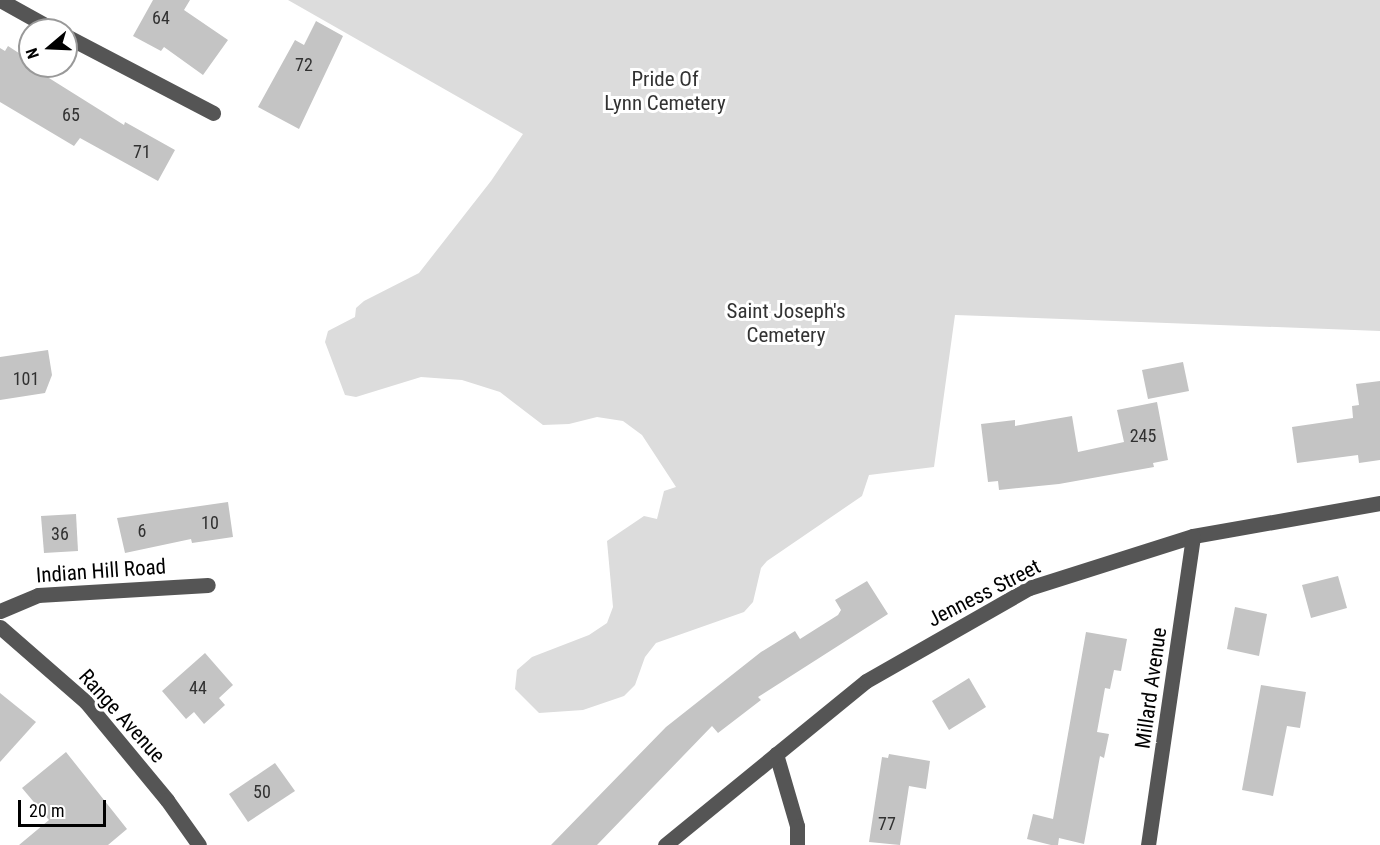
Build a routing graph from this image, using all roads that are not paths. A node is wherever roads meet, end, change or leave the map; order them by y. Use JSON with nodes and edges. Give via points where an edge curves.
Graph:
{"nodes":[{"id":1,"x":0,"y":0,"type":"edge"},
{"id":2,"x":32,"y":18,"type":"edge"},
{"id":3,"x":78,"y":42,"type":"edge"},
{"id":4,"x":213,"y":113,"type":"dead end"},
{"id":5,"x":1380,"y":503,"type":"edge"},
{"id":6,"x":1193,"y":536,"type":"junction"},
{"id":7,"x":208,"y":585,"type":"dead end"},
{"id":8,"x":0,"y":611,"type":"edge"},
{"id":9,"x":0,"y":627,"type":"edge"},
{"id":10,"x":776,"y":754,"type":"junction"},
{"id":11,"x":199,"y":845,"type":"edge"},
{"id":12,"x":665,"y":845,"type":"edge"},
{"id":13,"x":797,"y":845,"type":"edge"},
{"id":14,"x":1148,"y":845,"type":"edge"}],
"edges":[{"from":1,"to":2,"type":"street"},
{"from":3,"to":4,"type":"street"},
{"from":5,"to":6,"type":"street","name":"Jenness Street"},
{"from":6,"to":10,"type":"street","name":"Jenness Street","via":[[1029,588],[866,681]]},
{"from":6,"to":14,"type":"street","name":"Millard Avenue"},
{"from":7,"to":8,"type":"street","name":"Indian Hill Road","via":[[38,595]]},
{"from":9,"to":11,"type":"street","name":"Range Avenue","via":[[86,702]]},
{"from":10,"to":12,"type":"street","name":"Jenness Street"},
{"from":10,"to":13,"type":"street","via":[[797,826]]}]}
